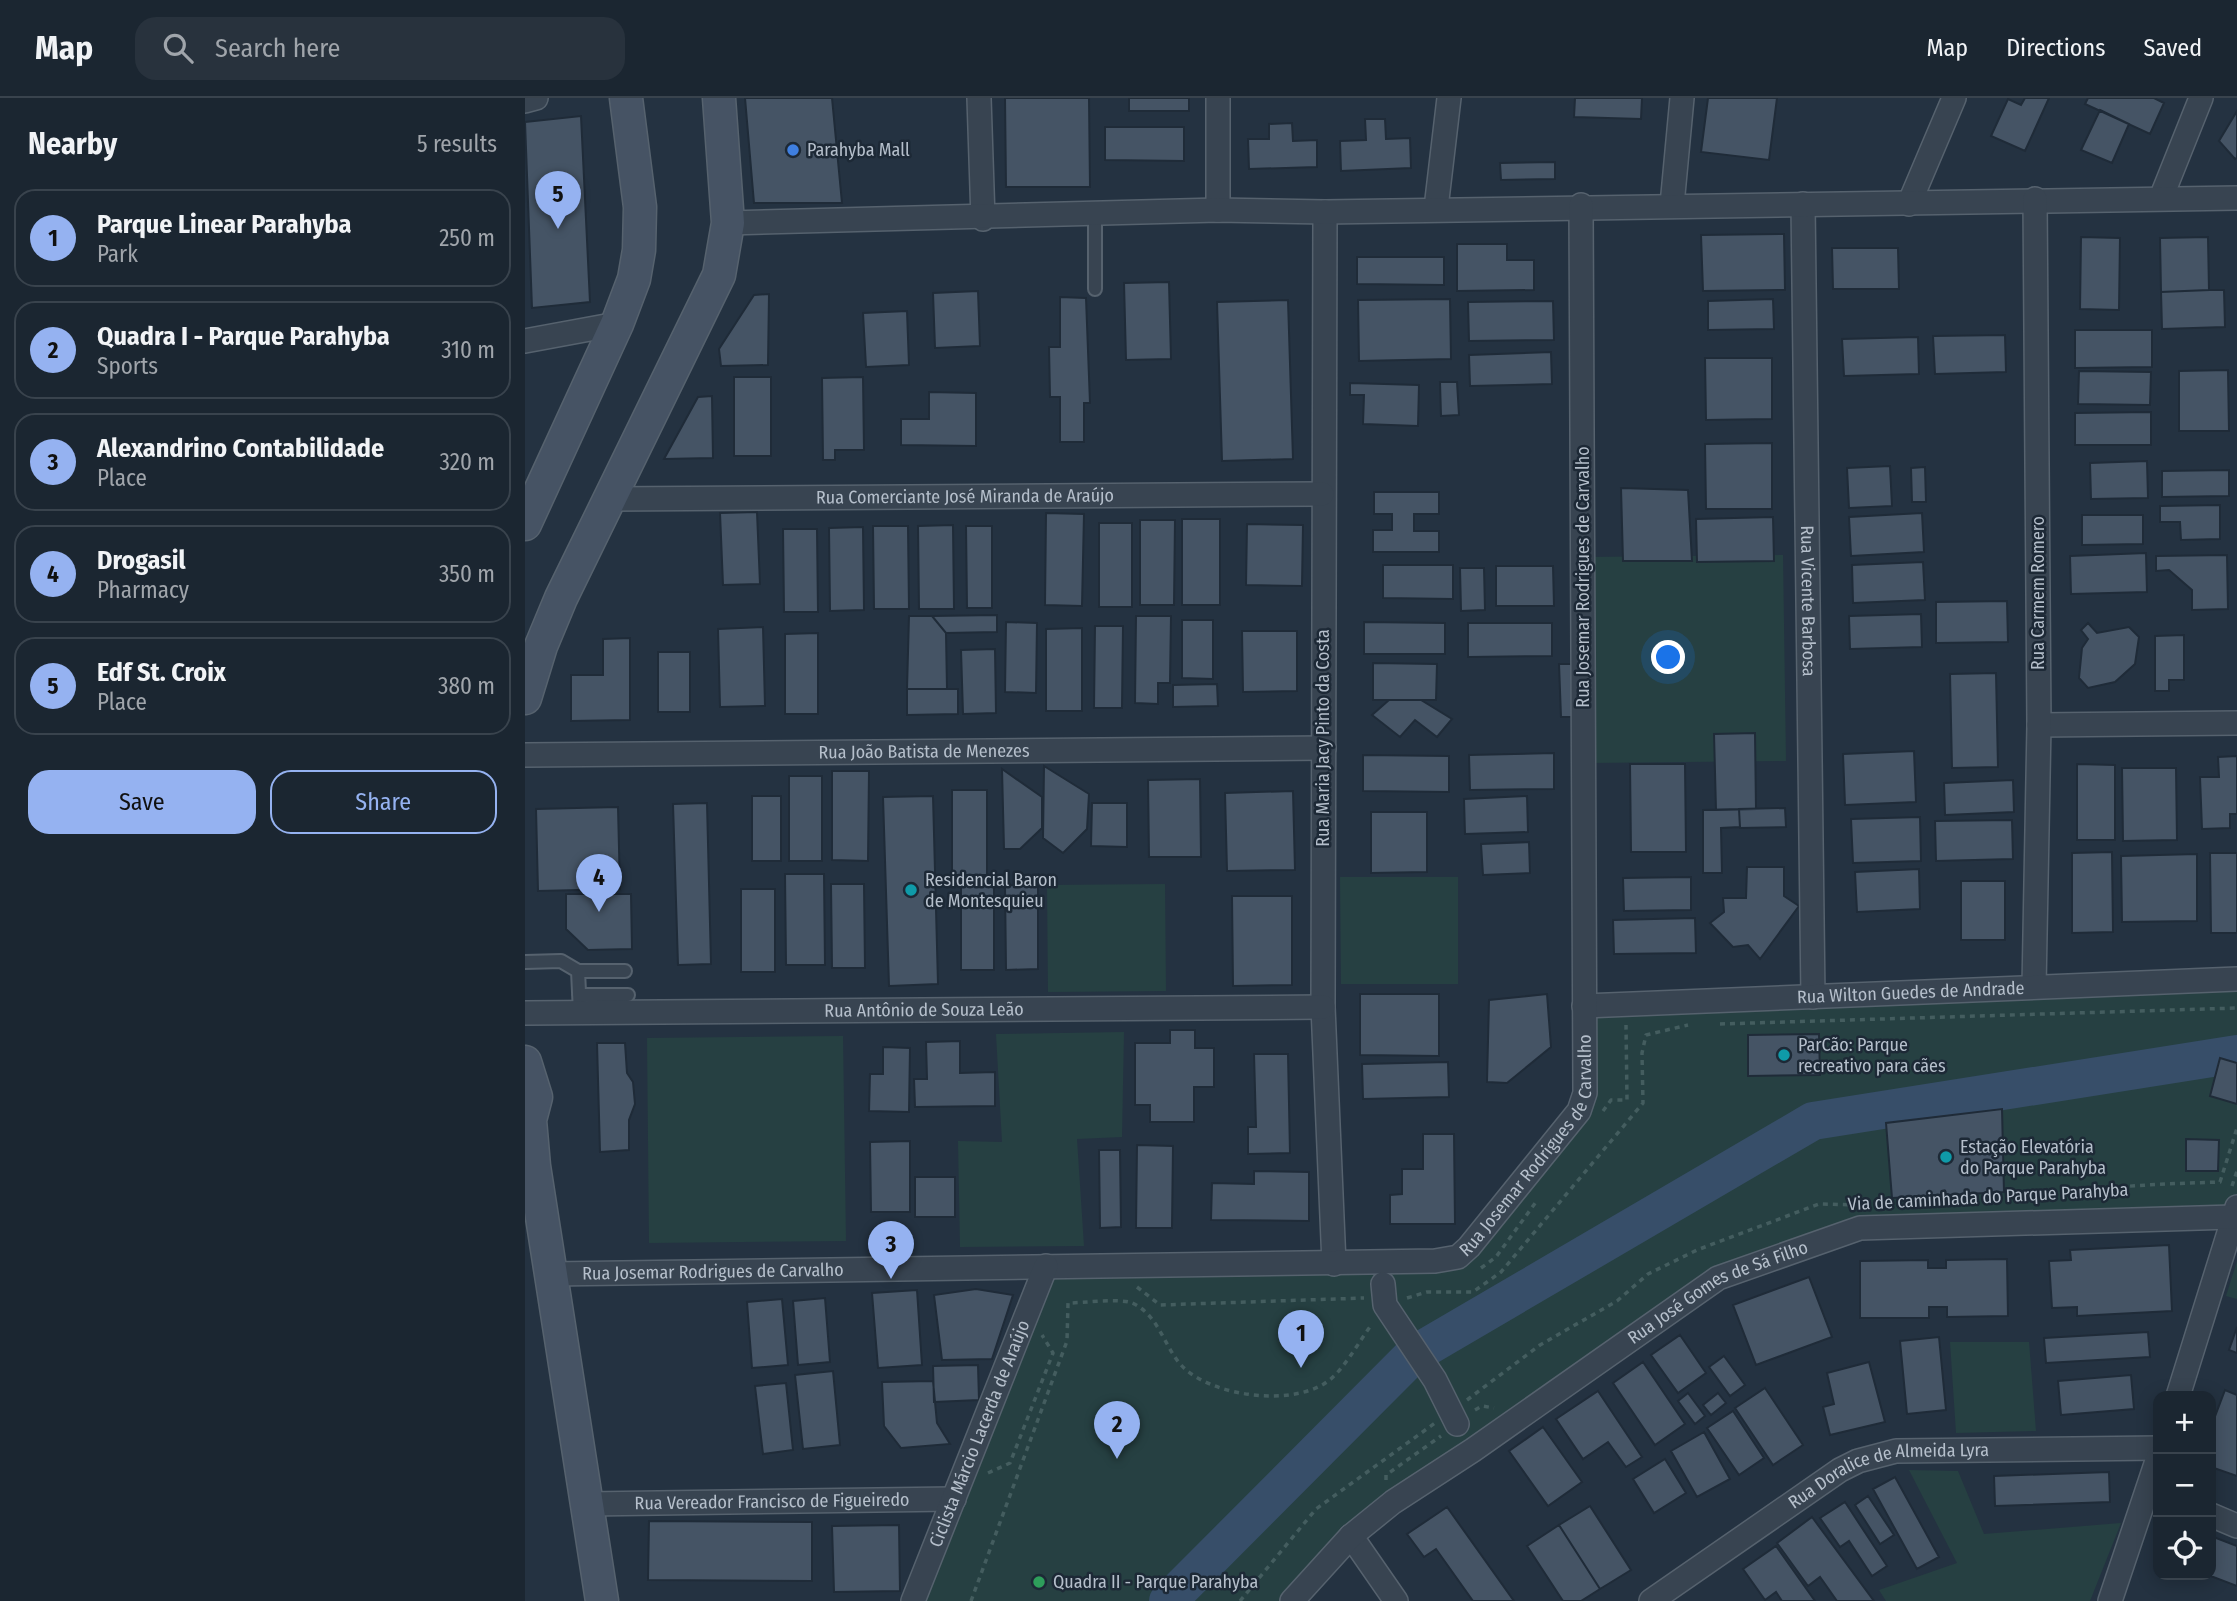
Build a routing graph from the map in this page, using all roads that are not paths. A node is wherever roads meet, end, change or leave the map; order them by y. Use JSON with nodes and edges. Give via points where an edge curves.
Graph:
{"nodes":[{"id":1,"x":536,"y":98,"type":"edge"},
{"id":2,"x":626,"y":98,"type":"edge"},
{"id":3,"x":719,"y":98,"type":"edge"},
{"id":4,"x":979,"y":98,"type":"edge"},
{"id":5,"x":1218,"y":98,"type":"edge"},
{"id":6,"x":1449,"y":98,"type":"edge"},
{"id":7,"x":1682,"y":98,"type":"edge"},
{"id":8,"x":1954,"y":98,"type":"edge"},
{"id":9,"x":2201,"y":98,"type":"edge"},
{"id":10,"x":525,"y":101,"type":"edge"},
{"id":11,"x":2161,"y":198,"type":"junction"},
{"id":12,"x":2237,"y":198,"type":"edge"},
{"id":13,"x":2035,"y":200,"type":"junction"},
{"id":14,"x":1803,"y":204,"type":"junction"},
{"id":15,"x":1909,"y":204,"type":"junction"},
{"id":16,"x":1581,"y":205,"type":"junction"},
{"id":17,"x":1672,"y":205,"type":"junction"},
{"id":18,"x":1436,"y":208,"type":"junction"},
{"id":19,"x":1218,"y":210,"type":"junction"},
{"id":20,"x":1325,"y":212,"type":"junction"},
{"id":21,"x":1095,"y":215,"type":"junction"},
{"id":22,"x":983,"y":219,"type":"junction"},
{"id":23,"x":728,"y":223,"type":"junction"},
{"id":24,"x":1095,"y":289,"type":"dead end"},
{"id":25,"x":617,"y":324,"type":"junction"},
{"id":26,"x":525,"y":341,"type":"edge"},
{"id":27,"x":1322,"y":494,"type":"junction"},
{"id":28,"x":610,"y":499,"type":"junction"},
{"id":29,"x":525,"y":524,"type":"edge"},
{"id":30,"x":525,"y":698,"type":"edge"},
{"id":31,"x":2237,"y":723,"type":"edge"},
{"id":32,"x":2039,"y":726,"type":"junction"},
{"id":33,"x":1324,"y":748,"type":"junction"},
{"id":34,"x":525,"y":755,"type":"edge"},
{"id":35,"x":525,"y":962,"type":"edge"},
{"id":36,"x":578,"y":971,"type":"junction"},
{"id":37,"x":625,"y":971,"type":"dead end"},
{"id":38,"x":2237,"y":979,"type":"edge"},
{"id":39,"x":2033,"y":987,"type":"junction"},
{"id":40,"x":628,"y":995,"type":"dead end"},
{"id":41,"x":1813,"y":997,"type":"junction"},
{"id":42,"x":579,"y":1004,"type":"junction"},
{"id":43,"x":1584,"y":1006,"type":"junction"},
{"id":44,"x":1322,"y":1007,"type":"junction"},
{"id":45,"x":525,"y":1013,"type":"edge"},
{"id":46,"x":525,"y":1062,"type":"edge"},
{"id":47,"x":527,"y":1124,"type":"edge"},
{"id":48,"x":2234,"y":1205,"type":"edge"},
{"id":49,"x":1334,"y":1264,"type":"junction"},
{"id":50,"x":1046,"y":1266,"type":"junction"},
{"id":51,"x":552,"y":1274,"type":"junction"},
{"id":52,"x":1383,"y":1284,"type":"dead end"},
{"id":53,"x":2179,"y":1391,"type":"edge"},
{"id":54,"x":1457,"y":1424,"type":"road end"},
{"id":55,"x":2153,"y":1448,"type":"edge"},
{"id":56,"x":2153,"y":1493,"type":"edge"},
{"id":57,"x":954,"y":1499,"type":"junction"},
{"id":58,"x":588,"y":1504,"type":"junction"},
{"id":59,"x":2214,"y":1517,"type":"edge"},
{"id":60,"x":2237,"y":1526,"type":"edge"},
{"id":61,"x":1351,"y":1536,"type":"junction"},
{"id":62,"x":602,"y":1601,"type":"edge"},
{"id":63,"x":913,"y":1601,"type":"edge"},
{"id":64,"x":1292,"y":1601,"type":"edge"},
{"id":65,"x":1397,"y":1601,"type":"edge"},
{"id":66,"x":1651,"y":1601,"type":"edge"},
{"id":67,"x":2110,"y":1601,"type":"edge"}],
"edges":[{"from":1,"to":10,"type":"street"},
{"from":2,"to":25,"type":"main road","via":[[640,207],[639,250]]},
{"from":3,"to":23,"type":"main road"},
{"from":4,"to":22,"type":"street"},
{"from":5,"to":19,"type":"street"},
{"from":6,"to":18,"type":"street"},
{"from":7,"to":17,"type":"street"},
{"from":8,"to":15,"type":"street"},
{"from":9,"to":11,"type":"street"},
{"from":11,"to":12,"type":"street"},
{"from":11,"to":13,"type":"street"},
{"from":13,"to":15,"type":"street"},
{"from":13,"to":32,"type":"street","name":"Rua Carmem Romero"},
{"from":14,"to":15,"type":"street"},
{"from":14,"to":17,"type":"street"},
{"from":14,"to":41,"type":"street","name":"Rua Vicente Barbosa"},
{"from":16,"to":17,"type":"street"},
{"from":16,"to":18,"type":"street"},
{"from":16,"to":43,"type":"street","name":"Rua Josemar Rodrigues de Carvalho"},
{"from":18,"to":20,"type":"street"},
{"from":19,"to":20,"type":"street"},
{"from":19,"to":21,"type":"street"},
{"from":20,"to":27,"type":"street","name":"Rua Maria Jacy Pinto da Costa"},
{"from":21,"to":22,"type":"street"},
{"from":21,"to":24,"type":"lane"},
{"from":22,"to":23,"type":"street"},
{"from":23,"to":28,"type":"main road","via":[[719,275]]},
{"from":25,"to":26,"type":"street"},
{"from":25,"to":29,"type":"main road"},
{"from":27,"to":28,"type":"street","name":"Rua Comerciante José Miranda de Araújo"},
{"from":27,"to":33,"type":"street","name":"Rua Maria Jacy Pinto da Costa"},
{"from":28,"to":30,"type":"main road","via":[[561,597]]},
{"from":31,"to":32,"type":"street"},
{"from":32,"to":39,"type":"street","name":"Rua Carmem Romero"},
{"from":33,"to":34,"type":"street","name":"Rua João Batista de Menezes"},
{"from":33,"to":44,"type":"street","name":"Rua Maria Jacy Pinto da Costa"},
{"from":35,"to":36,"type":"lane","via":[[561,961]]},
{"from":36,"to":37,"type":"lane"},
{"from":36,"to":42,"type":"lane"},
{"from":38,"to":39,"type":"street","name":"Rua Wilton Guedes de Andrade"},
{"from":39,"to":41,"type":"street","name":"Rua Wilton Guedes de Andrade"},
{"from":40,"to":42,"type":"lane"},
{"from":41,"to":43,"type":"street","name":"Rua Wilton Guedes de Andrade"},
{"from":42,"to":44,"type":"street","name":"Rua Antônio de Souza Leão"},
{"from":42,"to":45,"type":"street","name":"Rua Antônio de Souza Leão"},
{"from":43,"to":49,"type":"street","name":"Rua Josemar Rodrigues de Carvalho","via":[[1585,1093],[1579,1111],[1469,1247],[1458,1257],[1435,1261]]},
{"from":44,"to":49,"type":"street","name":"Rua Maria Jacy Pinto da Costa"},
{"from":46,"to":47,"type":"main road","via":[[535,1097]]},
{"from":47,"to":51,"type":"main road"},
{"from":48,"to":53,"type":"street"},
{"from":48,"to":61,"type":"street","name":"Rua José Gomes de Sá Filho","via":[[1860,1228],[1828,1237],[1704,1285]]},
{"from":49,"to":50,"type":"street","name":"Rua Josemar Rodrigues de Carvalho"},
{"from":50,"to":51,"type":"street","name":"Rua Josemar Rodrigues de Carvalho"},
{"from":50,"to":57,"type":"street","name":"Ciclista Márcio Lacerda de Araújo"},
{"from":51,"to":58,"type":"main road"},
{"from":52,"to":54,"type":"street","via":[[1385,1305],[1435,1380]]},
{"from":55,"to":66,"type":"street","name":"Rua Doralice de Almeida Lyra","via":[[1896,1451],[1858,1461]]},
{"from":56,"to":67,"type":"street"},
{"from":57,"to":58,"type":"street","name":"Rua Vereador Francisco de Figueiredo"},
{"from":57,"to":63,"type":"street","name":"Ciclista Márcio Lacerda de Araújo"},
{"from":58,"to":62,"type":"main road"},
{"from":59,"to":60,"type":"street"},
{"from":61,"to":64,"type":"street","name":"Rua José Gomes de Sá Filho"},
{"from":61,"to":65,"type":"street"}]}
